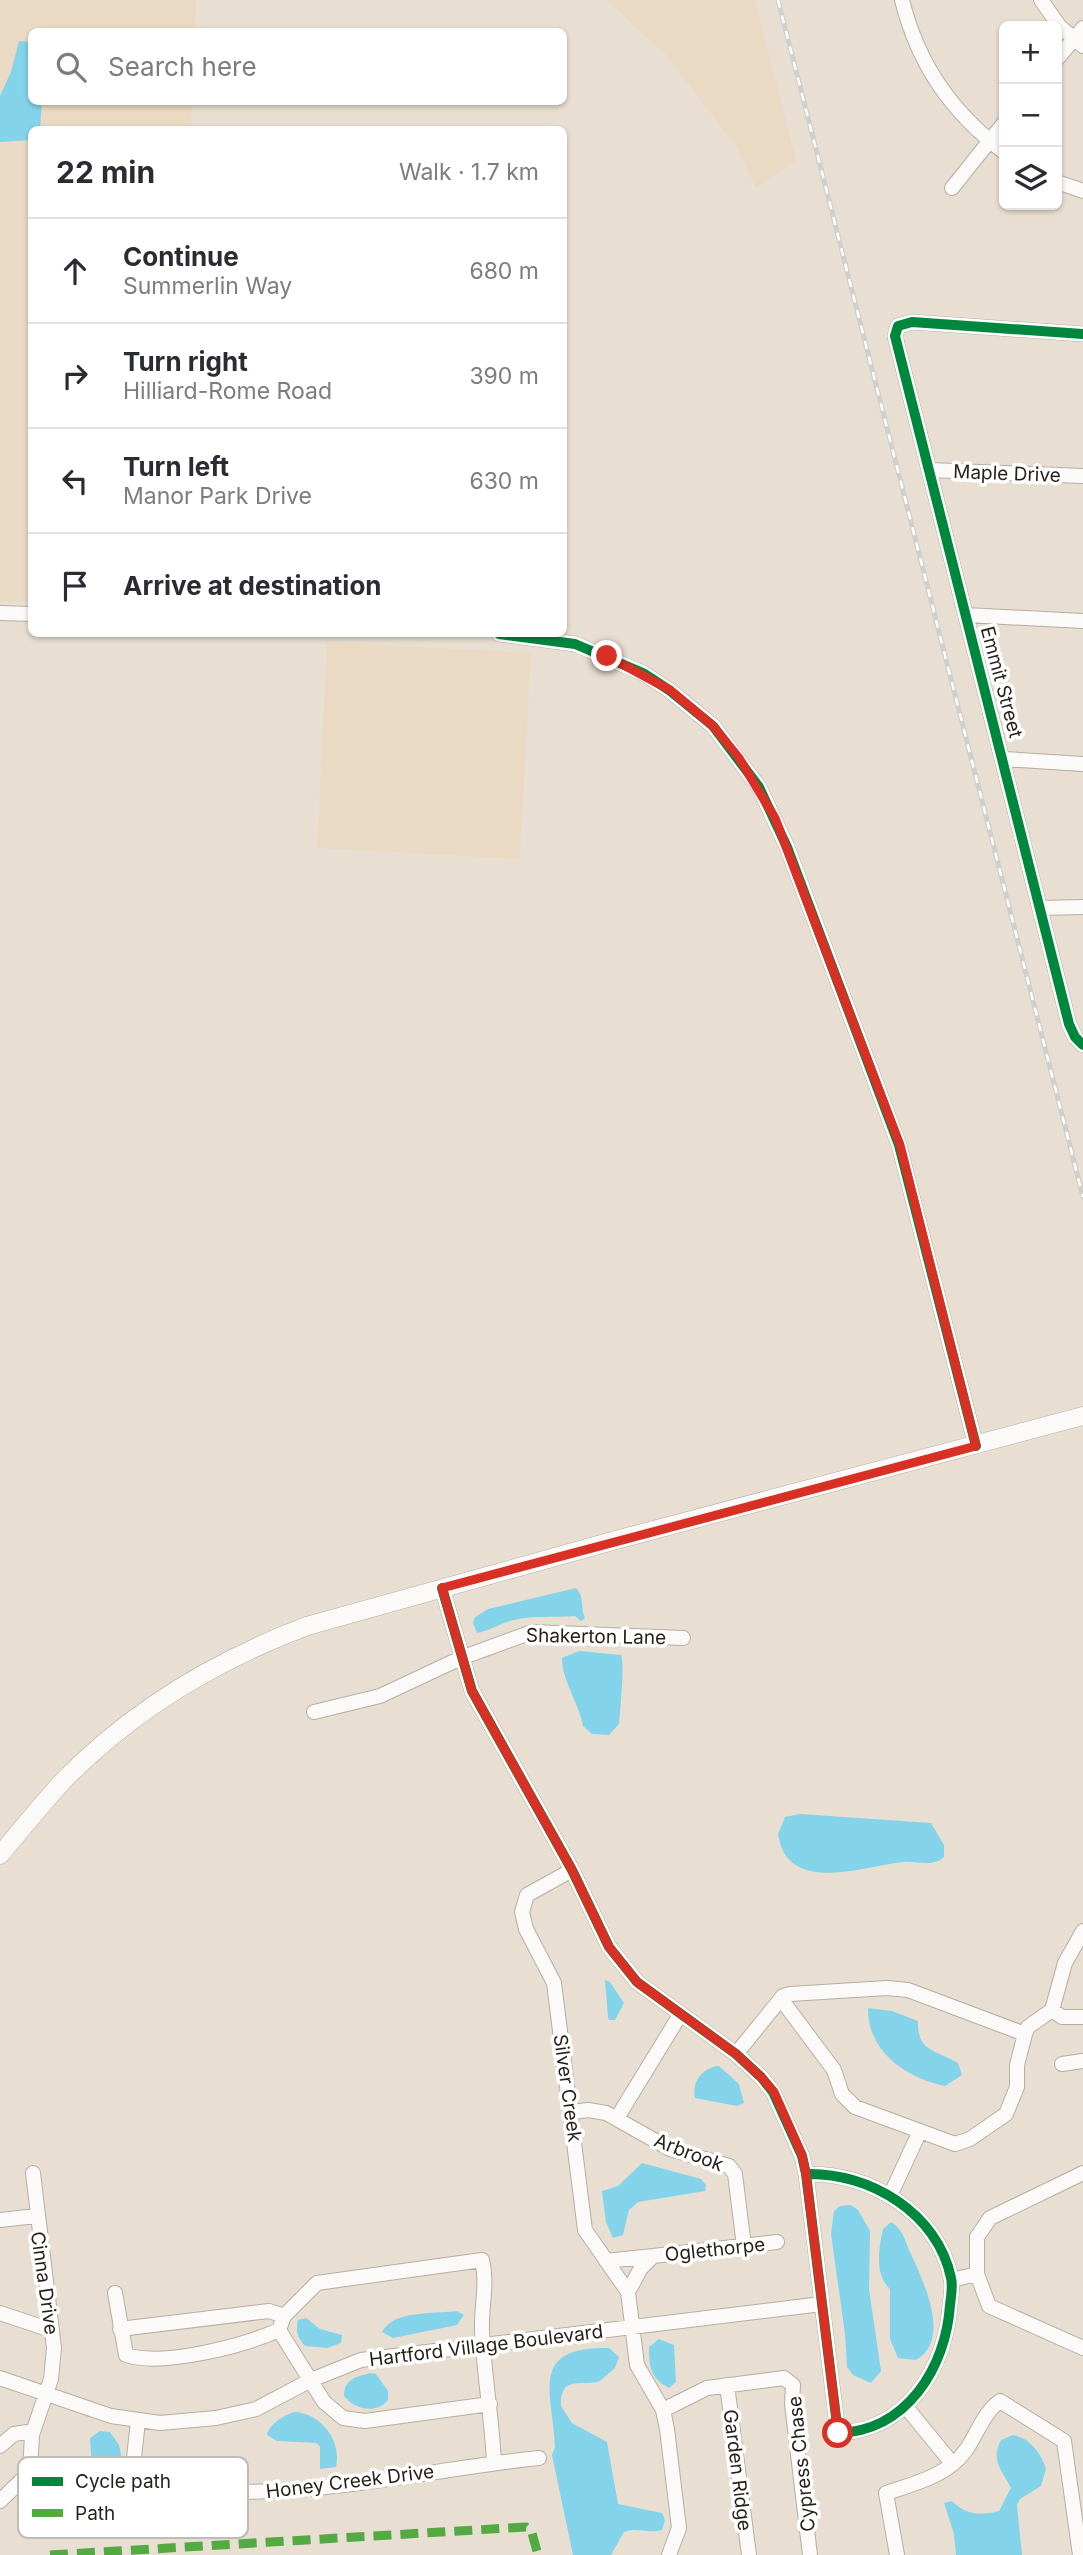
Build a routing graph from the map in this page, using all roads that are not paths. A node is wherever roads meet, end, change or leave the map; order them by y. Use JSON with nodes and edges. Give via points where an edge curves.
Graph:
{"nodes":[{"id":1,"x":902,"y":0,"type":"edge"},
{"id":2,"x":1041,"y":0,"type":"edge"},
{"id":3,"x":1080,"y":37,"type":"edge"},
{"id":4,"x":1062,"y":55,"type":"edge"},
{"id":5,"x":999,"y":129,"type":"edge"},
{"id":6,"x":990,"y":141,"type":"junction"},
{"id":7,"x":999,"y":148,"type":"edge"},
{"id":8,"x":1062,"y":184,"type":"edge"},
{"id":9,"x":952,"y":188,"type":"dead end"},
{"id":10,"x":1083,"y":191,"type":"edge"},
{"id":11,"x":1083,"y":334,"type":"edge"},
{"id":12,"x":930,"y":470,"type":"junction"},
{"id":13,"x":1083,"y":476,"type":"edge"},
{"id":14,"x":0,"y":613,"type":"edge"},
{"id":15,"x":28,"y":614,"type":"edge"},
{"id":16,"x":966,"y":615,"type":"junction"},
{"id":17,"x":1083,"y":621,"type":"edge"},
{"id":18,"x":522,"y":637,"type":"edge"},
{"id":19,"x":1004,"y":759,"type":"junction"},
{"id":20,"x":1083,"y":764,"type":"edge"},
{"id":21,"x":1083,"y":907,"type":"edge"},
{"id":22,"x":1041,"y":908,"type":"junction"},
{"id":23,"x":1083,"y":1045,"type":"edge"},
{"id":24,"x":1083,"y":1416,"type":"edge"},
{"id":25,"x":976,"y":1446,"type":"junction"},
{"id":26,"x":442,"y":1588,"type":"junction"},
{"id":27,"x":683,"y":1638,"type":"dead end"},
{"id":28,"x":461,"y":1658,"type":"junction"},
{"id":29,"x":314,"y":1712,"type":"dead end"},
{"id":30,"x":0,"y":1854,"type":"edge"},
{"id":31,"x":572,"y":1870,"type":"junction"},
{"id":32,"x":1083,"y":1931,"type":"edge"},
{"id":33,"x":781,"y":1999,"type":"junction"},
{"id":34,"x":1052,"y":2010,"type":"junction"},
{"id":35,"x":680,"y":2015,"type":"junction"},
{"id":36,"x":1083,"y":2017,"type":"edge"},
{"id":37,"x":1025,"y":2034,"type":"junction"},
{"id":38,"x":736,"y":2054,"type":"junction"},
{"id":39,"x":1083,"y":2061,"type":"edge"},
{"id":40,"x":1062,"y":2064,"type":"dead end"},
{"id":41,"x":572,"y":2112,"type":"junction"},
{"id":42,"x":617,"y":2118,"type":"junction"},
{"id":43,"x":919,"y":2133,"type":"junction"},
{"id":44,"x":33,"y":2173,"type":"dead end"},
{"id":45,"x":1083,"y":2173,"type":"edge"},
{"id":46,"x":806,"y":2174,"type":"junction"},
{"id":47,"x":890,"y":2196,"type":"junction"},
{"id":48,"x":36,"y":2216,"type":"junction"},
{"id":49,"x":0,"y":2220,"type":"edge"},
{"id":50,"x":777,"y":2242,"type":"dead end"},
{"id":51,"x":744,"y":2246,"type":"junction"},
{"id":52,"x":653,"y":2256,"type":"junction"},
{"id":53,"x":607,"y":2261,"type":"junction"},
{"id":54,"x":977,"y":2274,"type":"junction"},
{"id":55,"x":952,"y":2280,"type":"junction"},
{"id":56,"x":628,"y":2292,"type":"junction"},
{"id":57,"x":115,"y":2293,"type":"dead end"},
{"id":58,"x":822,"y":2304,"type":"junction"},
{"id":59,"x":0,"y":2313,"type":"edge"},
{"id":60,"x":281,"y":2323,"type":"junction"},
{"id":61,"x":633,"y":2326,"type":"junction"},
{"id":62,"x":120,"y":2329,"type":"junction"},
{"id":63,"x":51,"y":2330,"type":"junction"},
{"id":64,"x":483,"y":2344,"type":"junction"},
{"id":65,"x":1083,"y":2348,"type":"edge"},
{"id":66,"x":0,"y":2378,"type":"edge"},
{"id":67,"x":311,"y":2381,"type":"junction"},
{"id":68,"x":727,"y":2385,"type":"junction"},
{"id":69,"x":46,"y":2393,"type":"junction"},
{"id":70,"x":489,"y":2404,"type":"junction"},
{"id":71,"x":906,"y":2407,"type":"junction"},
{"id":72,"x":663,"y":2410,"type":"junction"},
{"id":73,"x":138,"y":2421,"type":"junction"},
{"id":74,"x":32,"y":2435,"type":"junction"},
{"id":75,"x":0,"y":2446,"type":"edge"},
{"id":76,"x":31,"y":2457,"type":"edge"},
{"id":77,"x":135,"y":2457,"type":"edge"},
{"id":78,"x":539,"y":2458,"type":"dead end"},
{"id":79,"x":951,"y":2462,"type":"junction"},
{"id":80,"x":494,"y":2463,"type":"junction"},
{"id":81,"x":18,"y":2484,"type":"edge"},
{"id":82,"x":248,"y":2492,"type":"edge"},
{"id":83,"x":0,"y":2501,"type":"edge"},
{"id":84,"x":669,"y":2555,"type":"edge"},
{"id":85,"x":749,"y":2555,"type":"edge"},
{"id":86,"x":810,"y":2555,"type":"edge"},
{"id":87,"x":897,"y":2555,"type":"edge"},
{"id":88,"x":1080,"y":2555,"type":"edge"}],
"edges":[{"from":1,"to":6,"type":"street","via":[[916,48],[940,90]]},
{"from":2,"to":3,"type":"street","via":[[1060,27]]},
{"from":3,"to":4,"type":"street"},
{"from":5,"to":6,"type":"street"},
{"from":6,"to":7,"type":"street"},
{"from":6,"to":9,"type":"street"},
{"from":8,"to":10,"type":"street"},
{"from":11,"to":12,"type":"street","name":"Emmit Street","via":[[912,322],[898,326],[895,344]]},
{"from":12,"to":13,"type":"street","name":"Maple Drive"},
{"from":12,"to":16,"type":"street","name":"Emmit Street"},
{"from":14,"to":15,"type":"street"},
{"from":16,"to":17,"type":"street"},
{"from":16,"to":19,"type":"street","name":"Emmit Street"},
{"from":18,"to":25,"type":"street","via":[[575,644],[643,673],[670,690],[713,726],[759,787],[787,847],[900,1145]]},
{"from":19,"to":20,"type":"street"},
{"from":19,"to":22,"type":"street","name":"Emmit Street"},
{"from":21,"to":22,"type":"street"},
{"from":22,"to":23,"type":"street","name":"Emmit Street","via":[[1069,1024]]},
{"from":24,"to":25,"type":"main road"},
{"from":25,"to":26,"type":"main road"},
{"from":26,"to":28,"type":"street"},
{"from":26,"to":30,"type":"main road","via":[[283,1635],[183,1684],[77,1768]]},
{"from":27,"to":28,"type":"street","name":"Shakerton Lane","via":[[532,1632]]},
{"from":28,"to":29,"type":"street","name":"Shakerton Lane","via":[[380,1696]]},
{"from":28,"to":31,"type":"street","via":[[472,1691]]},
{"from":31,"to":35,"type":"street","via":[[609,1947],[637,1982]]},
{"from":31,"to":41,"type":"street","name":"Silver Creek","via":[[527,1895],[522,1912],[554,1983]]},
{"from":32,"to":34,"type":"street","via":[[1065,1963]]},
{"from":33,"to":37,"type":"street","via":[[790,1994],[908,1990]]},
{"from":33,"to":38,"type":"street"},
{"from":33,"to":43,"type":"street","via":[[834,2070],[848,2101]]},
{"from":34,"to":36,"type":"street","via":[[1062,2017]]},
{"from":34,"to":37,"type":"street"},
{"from":35,"to":38,"type":"street"},
{"from":35,"to":42,"type":"street"},
{"from":37,"to":43,"type":"street","via":[[1017,2087],[1006,2114],[955,2144]]},
{"from":38,"to":46,"type":"street","via":[[774,2092]]},
{"from":39,"to":40,"type":"street"},
{"from":41,"to":42,"type":"street","name":"Arbrook","via":[[588,2110]]},
{"from":41,"to":53,"type":"street","name":"Silver Creek","via":[[585,2231]]},
{"from":42,"to":51,"type":"street","name":"Arbrook","via":[[670,2148],[729,2166],[735,2174]]},
{"from":43,"to":47,"type":"street"},
{"from":44,"to":48,"type":"street","name":"Cinna Drive"},
{"from":45,"to":54,"type":"street","via":[[990,2218],[977,2237]]},
{"from":46,"to":47,"type":"street","via":[[863,2181]]},
{"from":46,"to":58,"type":"street"},
{"from":47,"to":55,"type":"street","via":[[929,2229]]},
{"from":48,"to":49,"type":"street"},
{"from":48,"to":63,"type":"street","name":"Cinna Drive"},
{"from":50,"to":51,"type":"street","name":"Oglethorpe"},
{"from":51,"to":52,"type":"street","name":"Oglethorpe"},
{"from":52,"to":53,"type":"street","name":"Oglethorpe"},
{"from":52,"to":56,"type":"street","name":"Oglethorpe","via":[[640,2267]]},
{"from":53,"to":56,"type":"street","name":"Silver Creek"},
{"from":54,"to":55,"type":"street"},
{"from":54,"to":65,"type":"street","via":[[989,2306]]},
{"from":55,"to":71,"type":"street","via":[[948,2335],[928,2379]]},
{"from":56,"to":61,"type":"street","name":"Silver Creek"},
{"from":57,"to":62,"type":"street"},
{"from":58,"to":61,"type":"street","name":"Hartford Village Boulevard"},
{"from":58,"to":71,"type":"street","via":[[838,2433],[856,2432]]},
{"from":59,"to":63,"type":"street"},
{"from":60,"to":62,"type":"street","via":[[269,2311]]},
{"from":60,"to":62,"type":"street","via":[[232,2347],[152,2357],[126,2355]]},
{"from":60,"to":64,"type":"street","via":[[317,2283],[482,2260],[487,2279]]},
{"from":60,"to":67,"type":"street"},
{"from":61,"to":64,"type":"street","name":"Hartford Village Boulevard"},
{"from":61,"to":72,"type":"street","name":"Silver Creek","via":[[637,2365]]},
{"from":63,"to":69,"type":"street","name":"Cinna Drive","via":[[53,2365]]},
{"from":64,"to":67,"type":"street","name":"Hartford Village Boulevard","via":[[360,2360]]},
{"from":64,"to":70,"type":"street"},
{"from":66,"to":69,"type":"street","name":"Hartford Village Boulevard"},
{"from":67,"to":70,"type":"street","via":[[333,2412],[354,2421]]},
{"from":67,"to":73,"type":"street","name":"Hartford Village Boulevard","via":[[256,2409],[216,2418]]},
{"from":68,"to":72,"type":"street","name":"Cypress Chase","via":[[707,2388]]},
{"from":68,"to":85,"type":"street","name":"Garden Ridge"},
{"from":68,"to":86,"type":"street","name":"Cypress Chase","via":[[783,2378],[793,2385]]},
{"from":69,"to":73,"type":"street","name":"Hartford Village Boulevard"},
{"from":69,"to":74,"type":"street","name":"Cinna Drive"},
{"from":70,"to":80,"type":"street"},
{"from":71,"to":79,"type":"street"},
{"from":72,"to":84,"type":"street","via":[[679,2528]]},
{"from":73,"to":77,"type":"street","name":"Honey Creek Drive"},
{"from":74,"to":75,"type":"street","via":[[14,2434]]},
{"from":74,"to":76,"type":"street","name":"Cinna Drive"},
{"from":78,"to":80,"type":"street","name":"Honey Creek Drive"},
{"from":79,"to":87,"type":"street","via":[[936,2476],[886,2493]]},
{"from":79,"to":88,"type":"street","via":[[966,2452],[1000,2401],[1061,2436]]},
{"from":80,"to":82,"type":"street","name":"Honey Creek Drive","via":[[317,2488]]},
{"from":81,"to":83,"type":"street","name":"Cinna Drive"}]}
